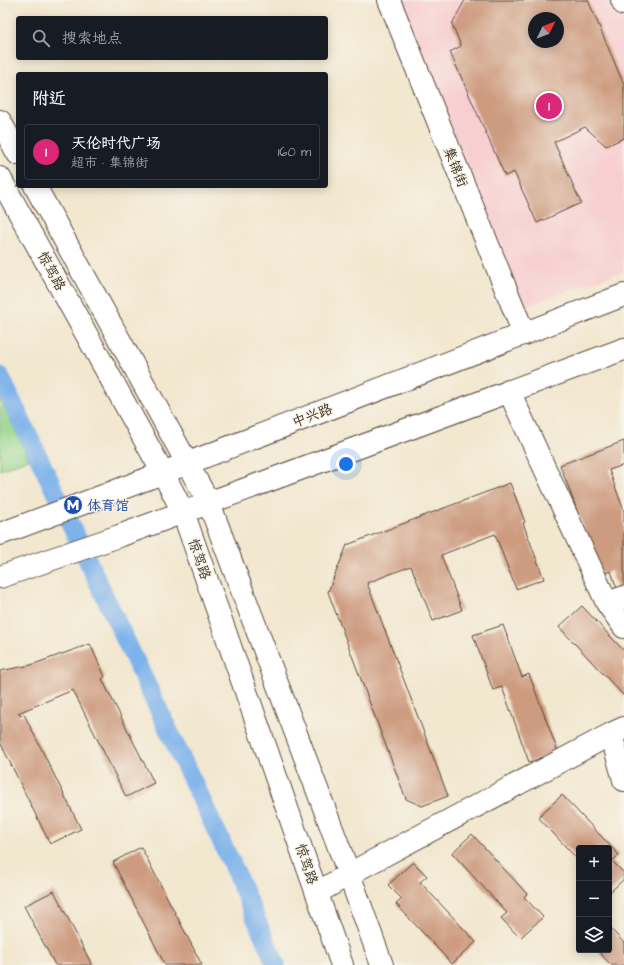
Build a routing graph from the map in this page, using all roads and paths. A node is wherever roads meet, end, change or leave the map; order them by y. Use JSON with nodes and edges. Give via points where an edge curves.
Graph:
{"nodes":[{"id":1,"x":389,"y":0,"type":"edge"},
{"id":2,"x":622,"y":0,"type":"edge"},
{"id":3,"x":624,"y":4,"type":"edge"},
{"id":4,"x":0,"y":121,"type":"edge"},
{"id":5,"x":16,"y":150,"type":"edge"},
{"id":6,"x":0,"y":178,"type":"edge"},
{"id":7,"x":36,"y":188,"type":"edge"},
{"id":8,"x":624,"y":295,"type":"edge"},
{"id":9,"x":524,"y":334,"type":"junction"},
{"id":10,"x":624,"y":349,"type":"edge"},
{"id":11,"x":509,"y":391,"type":"junction"},
{"id":12,"x":186,"y":464,"type":"junction"},
{"id":13,"x":163,"y":473,"type":"junction"},
{"id":14,"x":209,"y":503,"type":"junction"},
{"id":15,"x":183,"y":512,"type":"junction"},
{"id":16,"x":0,"y":534,"type":"edge"},
{"id":17,"x":0,"y":577,"type":"edge"},
{"id":18,"x":616,"y":600,"type":"edge"},
{"id":19,"x":624,"y":627,"type":"edge"},
{"id":20,"x":618,"y":731,"type":"edge"},
{"id":21,"x":624,"y":780,"type":"edge"},
{"id":22,"x":349,"y":874,"type":"junction"},
{"id":23,"x":317,"y":893,"type":"junction"},
{"id":24,"x":342,"y":965,"type":"edge"},
{"id":25,"x":382,"y":965,"type":"edge"}],
"edges":[{"from":1,"to":9,"type":"main road","name":"集锦街"},
{"from":2,"to":3,"type":"main road"},
{"from":4,"to":5,"type":"main road"},
{"from":6,"to":13,"type":"main road","name":"惊驾路"},
{"from":7,"to":12,"type":"main road","name":"惊驾路"},
{"from":8,"to":9,"type":"main road","name":"中兴路"},
{"from":9,"to":12,"type":"main road","name":"中兴路"},
{"from":10,"to":11,"type":"main road"},
{"from":11,"to":14,"type":"main road"},
{"from":11,"to":18,"type":"main road"},
{"from":12,"to":13,"type":"main road","name":"中兴路"},
{"from":12,"to":14,"type":"main road","name":"惊驾路"},
{"from":13,"to":15,"type":"main road","name":"惊驾路"},
{"from":13,"to":16,"type":"main road","name":"中兴路"},
{"from":14,"to":15,"type":"main road"},
{"from":14,"to":22,"type":"main road","name":"惊驾路"},
{"from":15,"to":17,"type":"main road"},
{"from":15,"to":23,"type":"main road","name":"惊驾路"},
{"from":18,"to":19,"type":"main road"},
{"from":20,"to":21,"type":"main road"},
{"from":20,"to":22,"type":"main road"},
{"from":22,"to":23,"type":"main road"},
{"from":22,"to":25,"type":"main road","name":"惊驾路"},
{"from":23,"to":24,"type":"main road","name":"惊驾路"}]}
